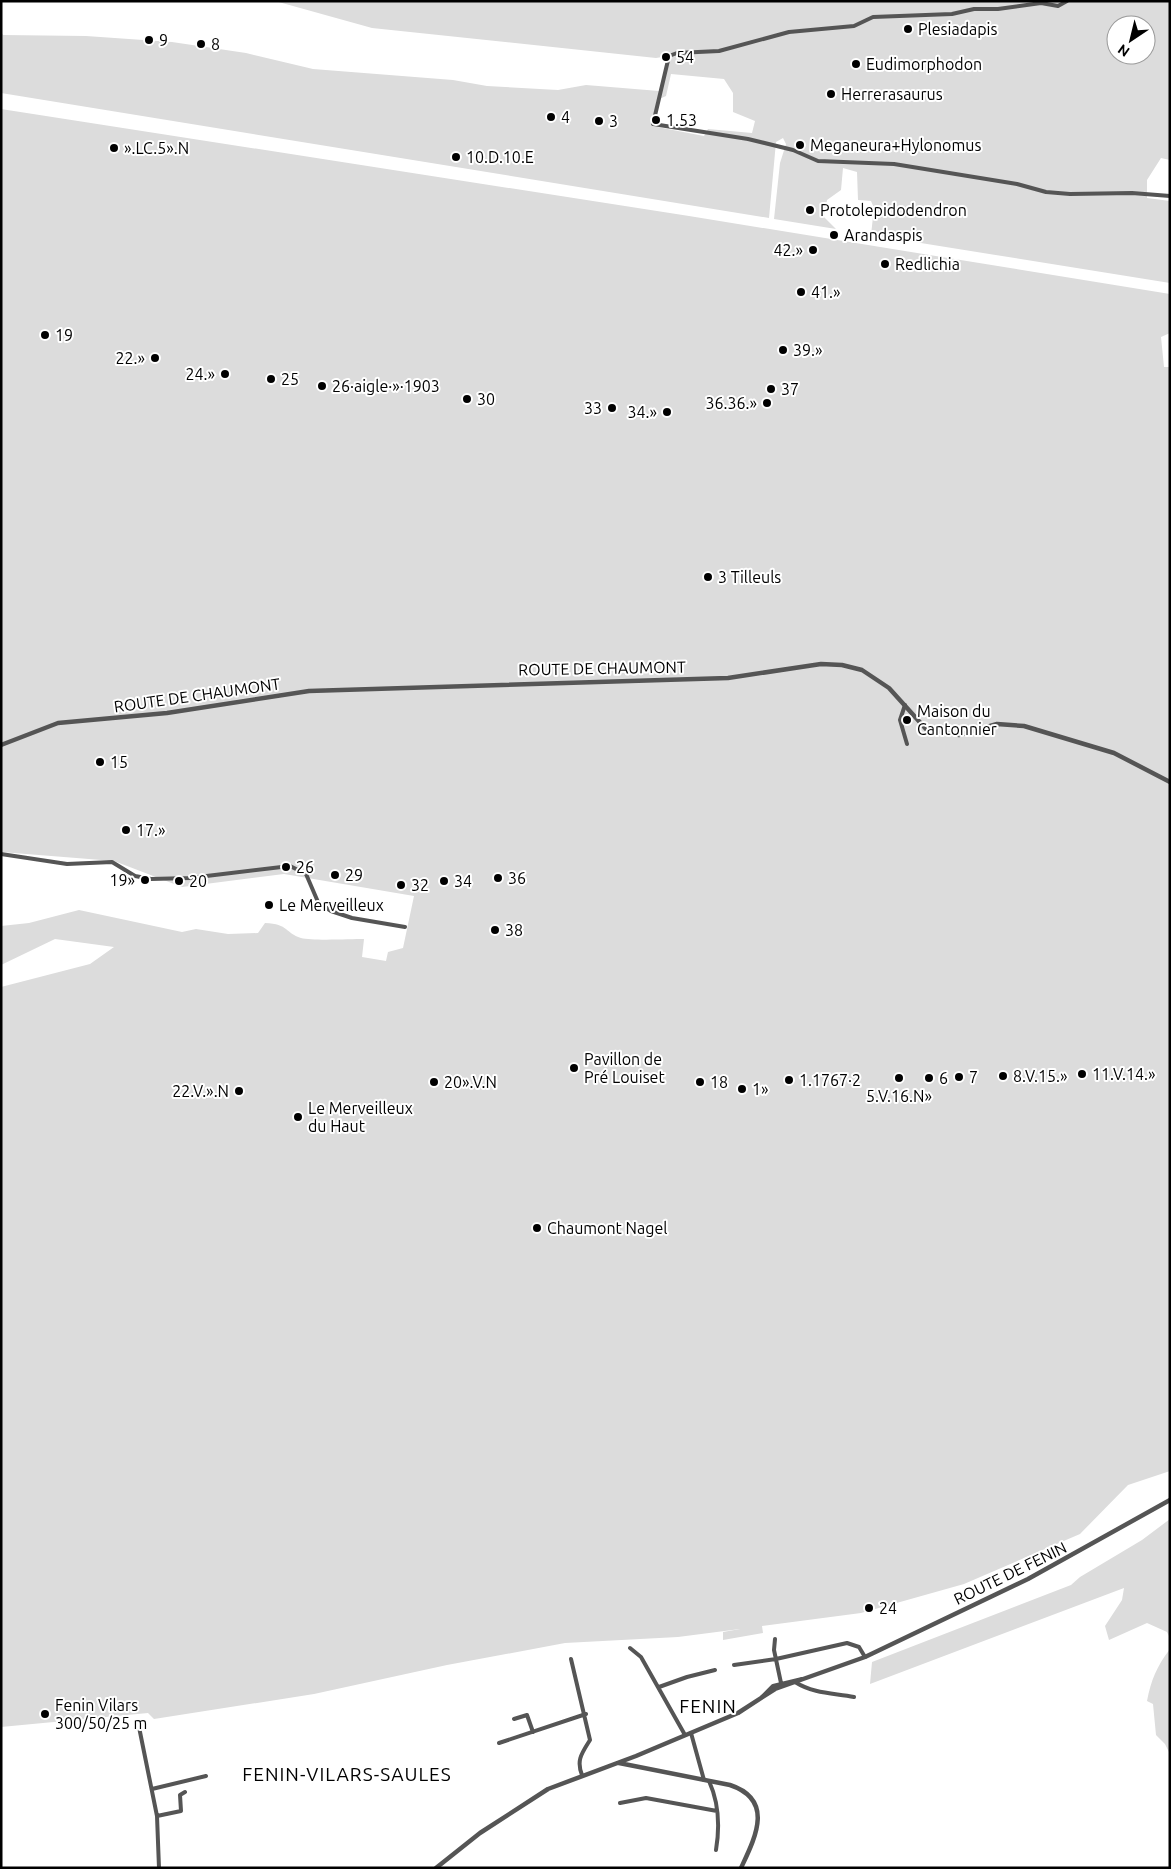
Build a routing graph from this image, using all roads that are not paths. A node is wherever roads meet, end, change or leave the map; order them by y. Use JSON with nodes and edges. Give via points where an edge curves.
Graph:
{"nodes":[{"id":1,"x":1067,"y":1,"type":"edge"},
{"id":2,"x":1170,"y":196,"type":"edge"},
{"id":3,"x":905,"y":705,"type":"junction"},
{"id":4,"x":907,"y":744,"type":"dead end"},
{"id":5,"x":1,"y":745,"type":"edge"},
{"id":6,"x":1170,"y":782,"type":"edge"},
{"id":7,"x":1,"y":854,"type":"edge"},
{"id":8,"x":405,"y":927,"type":"dead end"},
{"id":9,"x":1170,"y":1500,"type":"edge"},
{"id":10,"x":775,"y":1639,"type":"dead end"},
{"id":11,"x":630,"y":1648,"type":"dead end"},
{"id":12,"x":865,"y":1657,"type":"junction"},
{"id":13,"x":571,"y":1659,"type":"dead end"},
{"id":14,"x":776,"y":1660,"type":"junction"},
{"id":15,"x":734,"y":1666,"type":"dead end"},
{"id":16,"x":715,"y":1670,"type":"dead end"},
{"id":17,"x":804,"y":1680,"type":"junction"},
{"id":18,"x":796,"y":1682,"type":"junction"},
{"id":19,"x":781,"y":1683,"type":"junction"},
{"id":20,"x":659,"y":1687,"type":"junction"},
{"id":21,"x":762,"y":1698,"type":"junction"},
{"id":22,"x":854,"y":1698,"type":"dead end"},
{"id":23,"x":586,"y":1714,"type":"junction"},
{"id":24,"x":514,"y":1719,"type":"dead end"},
{"id":25,"x":139,"y":1727,"type":"dead end"},
{"id":26,"x":533,"y":1732,"type":"junction"},
{"id":27,"x":691,"y":1733,"type":"junction"},
{"id":28,"x":685,"y":1735,"type":"junction"},
{"id":29,"x":499,"y":1743,"type":"dead end"},
{"id":30,"x":636,"y":1756,"type":"junction"},
{"id":31,"x":619,"y":1762,"type":"junction"},
{"id":32,"x":636,"y":1765,"type":"junction"},
{"id":33,"x":582,"y":1775,"type":"junction"},
{"id":34,"x":206,"y":1776,"type":"dead end"},
{"id":35,"x":707,"y":1780,"type":"junction"},
{"id":36,"x":152,"y":1789,"type":"junction"},
{"id":37,"x":185,"y":1792,"type":"dead end"},
{"id":38,"x":620,"y":1803,"type":"dead end"},
{"id":39,"x":717,"y":1811,"type":"junction"},
{"id":40,"x":157,"y":1816,"type":"junction"},
{"id":41,"x":716,"y":1850,"type":"dead end"},
{"id":42,"x":159,"y":1868,"type":"edge"},
{"id":43,"x":436,"y":1868,"type":"edge"},
{"id":44,"x":741,"y":1868,"type":"edge"}],
"edges":[{"from":1,"to":2,"type":"street","via":[[1058,6],[1041,2],[998,9],[974,8],[952,14],[873,17],[854,26],[789,32],[719,51],[677,53],[669,56],[653,124],[748,139],[793,150],[818,161],[894,164],[1017,184],[1046,192]]},
{"from":3,"to":4,"type":"street","via":[[900,720]]},
{"from":3,"to":5,"type":"street","name":"ROUTE DE CHAUMONT","via":[[889,688],[862,670],[821,664],[728,678],[309,691],[167,714],[58,723]]},
{"from":3,"to":6,"type":"street","name":"ROUTE DE CHAUMONT","via":[[922,727],[932,732],[959,735],[997,724],[1019,725],[1114,753]]},
{"from":7,"to":8,"type":"street","via":[[67,864],[112,862],[135,876],[151,879],[190,878],[290,866],[306,874],[318,902],[331,911]]},
{"from":9,"to":12,"type":"street","name":"ROUTE DE FENIN","via":[[1028,1579]]},
{"from":10,"to":14,"type":"street"},
{"from":11,"to":20,"type":"street","via":[[641,1657]]},
{"from":12,"to":14,"type":"street","via":[[859,1646],[847,1643]]},
{"from":12,"to":17,"type":"street","name":"ROUTE DE FENIN"},
{"from":13,"to":23,"type":"street"},
{"from":14,"to":15,"type":"street"},
{"from":14,"to":19,"type":"street"},
{"from":16,"to":20,"type":"street"},
{"from":17,"to":18,"type":"street","name":"ROUTE DE FENIN"},
{"from":17,"to":19,"type":"street","via":[[800,1678]]},
{"from":18,"to":21,"type":"street","name":"ROUTE DE FENIN","via":[[775,1689]]},
{"from":18,"to":22,"type":"street","via":[[823,1694],[837,1693]]},
{"from":19,"to":21,"type":"street","via":[[769,1688]]},
{"from":20,"to":28,"type":"street"},
{"from":21,"to":27,"type":"street","name":"ROUTE DE FENIN","via":[[742,1711]]},
{"from":23,"to":26,"type":"street"},
{"from":23,"to":33,"type":"street","via":[[590,1740],[578,1765]]},
{"from":24,"to":26,"type":"street","via":[[527,1715]]},
{"from":25,"to":36,"type":"street"},
{"from":26,"to":29,"type":"street"},
{"from":27,"to":28,"type":"street","name":"ROUTE DE FENIN"},
{"from":27,"to":35,"type":"street"},
{"from":28,"to":30,"type":"street","name":"ROUTE DE FENIN"},
{"from":30,"to":31,"type":"street","name":"ROUTE DE FENIN"},
{"from":30,"to":32,"type":"street"},
{"from":31,"to":32,"type":"street"},
{"from":31,"to":33,"type":"street","name":"ROUTE DE FENIN"},
{"from":32,"to":35,"type":"street"},
{"from":33,"to":43,"type":"street","name":"ROUTE DE FENIN","via":[[528,1800],[472,1838]]},
{"from":34,"to":36,"type":"street"},
{"from":35,"to":39,"type":"street","via":[[714,1792]]},
{"from":35,"to":44,"type":"street","via":[[737,1788],[749,1797],[757,1810],[758,1828]]},
{"from":36,"to":40,"type":"street"},
{"from":37,"to":40,"type":"street","via":[[180,1795],[181,1811]]},
{"from":38,"to":39,"type":"street","via":[[646,1798]]},
{"from":39,"to":41,"type":"street","via":[[719,1833]]},
{"from":40,"to":42,"type":"street"}]}
